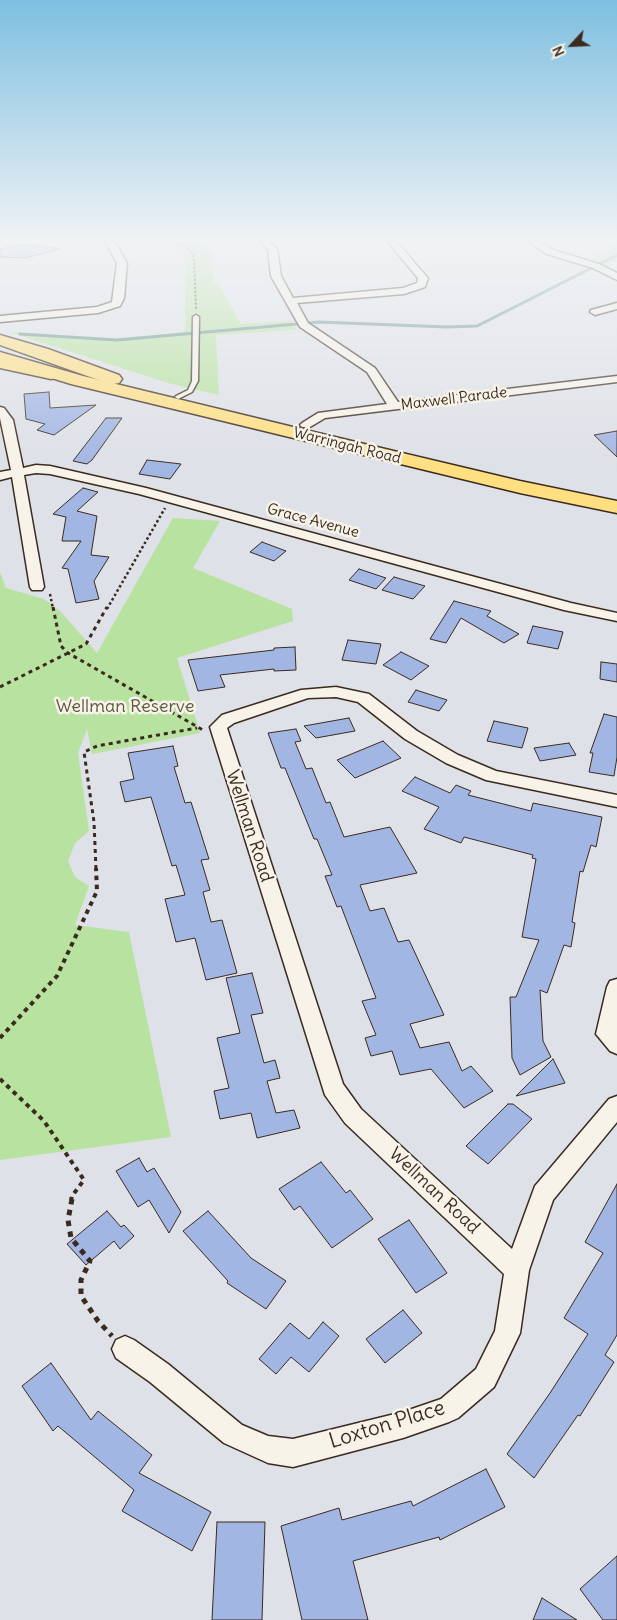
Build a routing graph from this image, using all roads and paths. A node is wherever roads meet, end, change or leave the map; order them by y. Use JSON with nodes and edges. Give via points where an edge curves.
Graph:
{"nodes":[{"id":1,"x":33,"y":317,"type":"edge"},
{"id":2,"x":196,"y":317,"type":"edge"},
{"id":3,"x":300,"y":317,"type":"edge"},
{"id":4,"x":0,"y":320,"type":"edge"},
{"id":5,"x":0,"y":340,"type":"edge"},
{"id":6,"x":0,"y":348,"type":"edge"},
{"id":7,"x":0,"y":357,"type":"edge"},
{"id":8,"x":0,"y":364,"type":"edge"},
{"id":9,"x":113,"y":379,"type":"junction"},
{"id":10,"x":617,"y":379,"type":"edge"},
{"id":11,"x":77,"y":380,"type":"junction"},
{"id":12,"x":178,"y":397,"type":"junction"},
{"id":13,"x":394,"y":406,"type":"junction"},
{"id":14,"x":0,"y":410,"type":"edge"},
{"id":15,"x":302,"y":430,"type":"junction"},
{"id":16,"x":17,"y":472,"type":"junction"},
{"id":17,"x":0,"y":476,"type":"edge"},
{"id":18,"x":617,"y":495,"type":"edge"},
{"id":19,"x":172,"y":499,"type":"junction"},
{"id":20,"x":617,"y":507,"type":"edge"},
{"id":21,"x":37,"y":587,"type":"joint"},
{"id":22,"x":617,"y":617,"type":"edge"},
{"id":23,"x":68,"y":653,"type":"junction"},
{"id":24,"x":0,"y":687,"type":"edge"},
{"id":25,"x":197,"y":728,"type":"junction"},
{"id":26,"x":219,"y":732,"type":"junction"},
{"id":27,"x":617,"y":801,"type":"edge"},
{"id":28,"x":617,"y":987,"type":"edge"},
{"id":29,"x":0,"y":1038,"type":"edge"},
{"id":30,"x":617,"y":1045,"type":"edge"},
{"id":31,"x":0,"y":1079,"type":"edge"},
{"id":32,"x":617,"y":1106,"type":"edge"},
{"id":33,"x":518,"y":1270,"type":"junction"},
{"id":34,"x":125,"y":1349,"type":"joint"}],
"edges":[{"from":1,"to":4,"type":"street"},
{"from":2,"to":12,"type":"lane","via":[[195,381],[190,391]]},
{"from":3,"to":13,"type":"street","via":[[308,329],[371,370]]},
{"from":5,"to":9,"type":"main road","name":"Warringah Road"},
{"from":6,"to":9,"type":"main road","name":"Warringah Road"},
{"from":7,"to":11,"type":"main road","name":"Warringah Road"},
{"from":8,"to":11,"type":"main road","name":"Warringah Road"},
{"from":9,"to":12,"type":"main road","name":"Warringah Road"},
{"from":10,"to":13,"type":"street","name":"Maxwell Parade"},
{"from":11,"to":15,"type":"main road","name":"Warringah Road"},
{"from":12,"to":15,"type":"main road","name":"Warringah Road"},
{"from":13,"to":15,"type":"street","name":"Maxwell Parade","via":[[322,415]]},
{"from":14,"to":16,"type":"street","via":[[7,420]]},
{"from":15,"to":18,"type":"main road","name":"Warringah Road"},
{"from":15,"to":20,"type":"main road","name":"Warringah Road","via":[[520,487]]},
{"from":16,"to":17,"type":"street","name":"Grace Avenue"},
{"from":16,"to":19,"type":"street","name":"Grace Avenue","via":[[50,470]]},
{"from":16,"to":21,"type":"street"},
{"from":19,"to":22,"type":"street","name":"Grace Avenue"},
{"from":19,"to":23,"type":"path","via":[[86,644]]},
{"from":21,"to":23,"type":"path","via":[[49,590],[62,646]]},
{"from":23,"to":24,"type":"path"},
{"from":23,"to":25,"type":"path"},
{"from":25,"to":26,"type":"path"},
{"from":25,"to":29,"type":"path","via":[[97,746],[84,752],[94,822],[97,891],[57,976]]},
{"from":26,"to":27,"type":"street","via":[[218,727],[228,719],[307,693],[336,692],[363,698],[411,735],[452,759],[492,776]]},
{"from":26,"to":33,"type":"street","name":"Wellman Road","via":[[333,1088],[353,1116]]},
{"from":28,"to":30,"type":"street","via":[[606,1034]]},
{"from":31,"to":34,"type":"path","via":[[44,1121],[84,1180],[72,1196],[68,1220],[71,1238],[90,1261],[81,1280],[81,1296],[98,1321]]},
{"from":32,"to":33,"type":"street","name":"Loxton Place","via":[[543,1194]]},
{"from":33,"to":34,"type":"street","name":"Loxton Place","via":[[507,1333],[485,1378],[449,1409],[403,1425],[293,1453],[268,1449],[233,1434]]}]}
